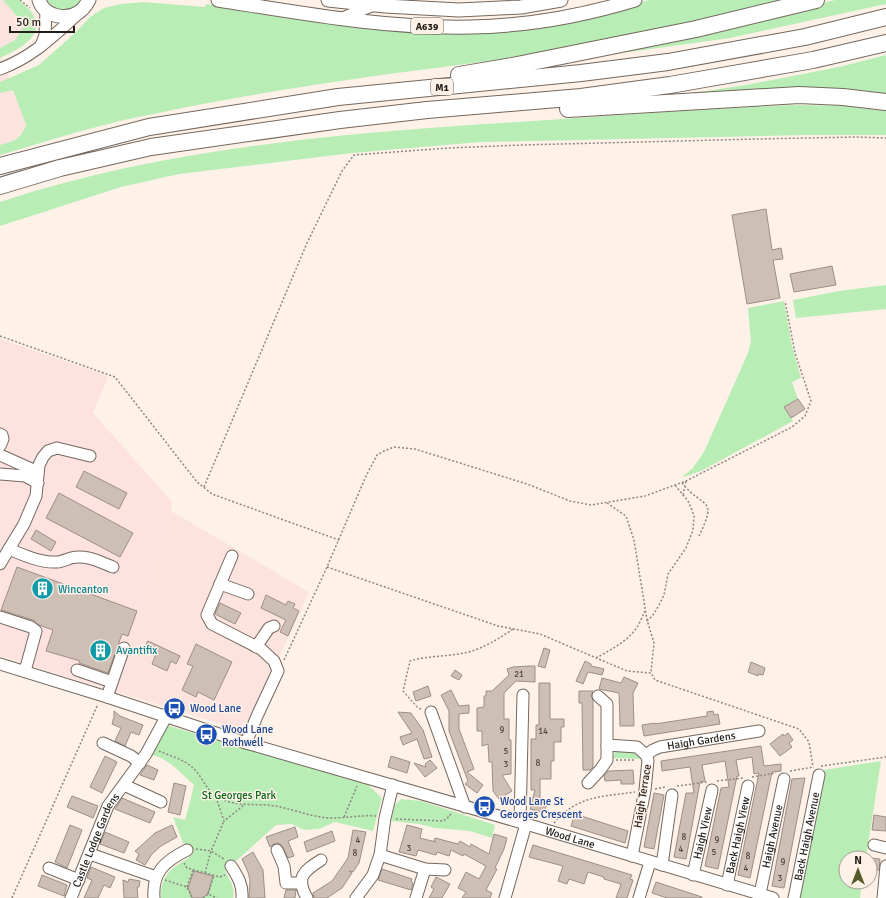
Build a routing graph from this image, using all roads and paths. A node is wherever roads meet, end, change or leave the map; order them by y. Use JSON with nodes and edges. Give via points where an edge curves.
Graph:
{"nodes":[{"id":1,"x":20,"y":0,"type":"edge"},
{"id":2,"x":89,"y":0,"type":"edge"},
{"id":3,"x":218,"y":0,"type":"edge"},
{"id":4,"x":328,"y":0,"type":"edge"},
{"id":5,"x":561,"y":0,"type":"edge"},
{"id":6,"x":635,"y":0,"type":"edge"},
{"id":7,"x":816,"y":0,"type":"edge"},
{"id":8,"x":39,"y":5,"type":"edge"},
{"id":9,"x":374,"y":5,"type":"junction"},
{"id":10,"x":79,"y":12,"type":"junction"},
{"id":11,"x":886,"y":17,"type":"edge"},
{"id":12,"x":339,"y":19,"type":"junction"},
{"id":13,"x":886,"y":43,"type":"edge"},
{"id":14,"x":40,"y":48,"type":"junction"},
{"id":15,"x":0,"y":69,"type":"edge"},
{"id":16,"x":338,"y":97,"type":"junction"},
{"id":17,"x":886,"y":102,"type":"edge"},
{"id":18,"x":340,"y":120,"type":"junction"},
{"id":19,"x":886,"y":138,"type":"edge"},
{"id":20,"x":0,"y":166,"type":"edge"},
{"id":21,"x":0,"y":186,"type":"edge"},
{"id":22,"x":785,"y":301,"type":"dead end"},
{"id":23,"x":0,"y":336,"type":"edge"},
{"id":24,"x":0,"y":434,"type":"edge"},
{"id":25,"x":0,"y":446,"type":"edge"},
{"id":26,"x":0,"y":455,"type":"edge"},
{"id":27,"x":90,"y":456,"type":"dead end"},
{"id":28,"x":0,"y":474,"type":"edge"},
{"id":29,"x":38,"y":478,"type":"junction"},
{"id":30,"x":686,"y":481,"type":"junction"},
{"id":31,"x":682,"y":483,"type":"junction"},
{"id":32,"x":675,"y":485,"type":"junction"},
{"id":33,"x":204,"y":487,"type":"junction"},
{"id":34,"x":685,"y":487,"type":"junction"},
{"id":35,"x":683,"y":495,"type":"junction"},
{"id":36,"x":607,"y":503,"type":"junction"},
{"id":37,"x":699,"y":536,"type":"dead end"},
{"id":38,"x":339,"y":540,"type":"junction"},
{"id":39,"x":9,"y":549,"type":"junction"},
{"id":40,"x":232,"y":556,"type":"dead end"},
{"id":41,"x":0,"y":564,"type":"edge"},
{"id":42,"x":113,"y":567,"type":"dead end"},
{"id":43,"x":327,"y":567,"type":"junction"},
{"id":44,"x":220,"y":584,"type":"junction"},
{"id":45,"x":248,"y":594,"type":"dead end"},
{"id":46,"x":645,"y":610,"type":"junction"},
{"id":47,"x":0,"y":617,"type":"edge"},
{"id":48,"x":647,"y":621,"type":"junction"},
{"id":49,"x":274,"y":626,"type":"dead end"},
{"id":50,"x":513,"y":629,"type":"junction"},
{"id":51,"x":256,"y":647,"type":"junction"},
{"id":52,"x":124,"y":648,"type":"dead end"},
{"id":53,"x":596,"y":658,"type":"junction"},
{"id":54,"x":0,"y":664,"type":"edge"},
{"id":55,"x":77,"y":670,"type":"dead end"},
{"id":56,"x":25,"y":671,"type":"junction"},
{"id":57,"x":278,"y":671,"type":"junction"},
{"id":58,"x":651,"y":673,"type":"junction"},
{"id":59,"x":112,"y":682,"type":"junction"},
{"id":60,"x":523,"y":695,"type":"dead end"},
{"id":61,"x":105,"y":696,"type":"junction"},
{"id":62,"x":598,"y":696,"type":"dead end"},
{"id":63,"x":430,"y":712,"type":"joint"},
{"id":64,"x":166,"y":717,"type":"junction"},
{"id":65,"x":745,"y":727,"type":"dead end"},
{"id":66,"x":103,"y":743,"type":"dead end"},
{"id":67,"x":246,"y":743,"type":"junction"},
{"id":68,"x":607,"y":745,"type":"junction"},
{"id":69,"x":150,"y":748,"type":"junction"},
{"id":70,"x":647,"y":758,"type":"junction"},
{"id":71,"x":607,"y":760,"type":"junction"},
{"id":72,"x":140,"y":763,"type":"junction"},
{"id":73,"x":816,"y":771,"type":"joint"},
{"id":74,"x":361,"y":776,"type":"junction"},
{"id":75,"x":784,"y":779,"type":"dead end"},
{"id":76,"x":588,"y":783,"type":"dead end"},
{"id":77,"x":124,"y":785,"type":"junction"},
{"id":78,"x":393,"y":785,"type":"junction"},
{"id":79,"x":748,"y":786,"type":"dead end"},
{"id":80,"x":712,"y":790,"type":"dead end"},
{"id":81,"x":672,"y":795,"type":"dead end"},
{"id":82,"x":216,"y":796,"type":"junction"},
{"id":83,"x":161,"y":802,"type":"dead end"},
{"id":84,"x":460,"y":805,"type":"junction"},
{"id":85,"x":244,"y":806,"type":"junction"},
{"id":86,"x":344,"y":817,"type":"junction"},
{"id":87,"x":385,"y":818,"type":"junction"},
{"id":88,"x":224,"y":821,"type":"junction"},
{"id":89,"x":523,"y":823,"type":"junction"},
{"id":90,"x":874,"y":845,"type":"dead end"},
{"id":91,"x":886,"y":848,"type":"edge"},
{"id":92,"x":187,"y":850,"type":"joint"},
{"id":93,"x":277,"y":850,"type":"dead end"},
{"id":94,"x":211,"y":851,"type":"junction"},
{"id":95,"x":90,"y":854,"type":"junction"},
{"id":96,"x":380,"y":855,"type":"junction"},
{"id":97,"x":632,"y":856,"type":"junction"},
{"id":98,"x":321,"y":860,"type":"dead end"},
{"id":99,"x":650,"y":862,"type":"junction"},
{"id":100,"x":179,"y":863,"type":"dead end"},
{"id":101,"x":662,"y":865,"type":"junction"},
{"id":102,"x":886,"y":866,"type":"edge"},
{"id":103,"x":49,"y":868,"type":"dead end"},
{"id":104,"x":232,"y":868,"type":"junction"},
{"id":105,"x":425,"y":869,"type":"junction"},
{"id":106,"x":193,"y":870,"type":"junction"},
{"id":107,"x":445,"y":870,"type":"dead end"},
{"id":108,"x":204,"y":873,"type":"junction"},
{"id":109,"x":214,"y":875,"type":"junction"},
{"id":110,"x":693,"y":875,"type":"junction"},
{"id":111,"x":162,"y":879,"type":"junction"},
{"id":112,"x":79,"y":880,"type":"junction"},
{"id":113,"x":421,"y":882,"type":"junction"},
{"id":114,"x":301,"y":883,"type":"junction"},
{"id":115,"x":728,"y":885,"type":"junction"},
{"id":116,"x":187,"y":887,"type":"junction"},
{"id":117,"x":428,"y":892,"type":"dead end"},
{"id":118,"x":208,"y":894,"type":"junction"},
{"id":119,"x":760,"y":894,"type":"junction"},
{"id":120,"x":12,"y":898,"type":"edge"},
{"id":121,"x":71,"y":898,"type":"edge"},
{"id":122,"x":154,"y":898,"type":"edge"},
{"id":123,"x":192,"y":898,"type":"edge"},
{"id":124,"x":203,"y":898,"type":"edge"},
{"id":125,"x":217,"y":898,"type":"edge"},
{"id":126,"x":242,"y":898,"type":"edge"},
{"id":127,"x":307,"y":898,"type":"edge"},
{"id":128,"x":356,"y":898,"type":"edge"},
{"id":129,"x":416,"y":898,"type":"edge"},
{"id":130,"x":505,"y":898,"type":"edge"},
{"id":131,"x":639,"y":898,"type":"edge"},
{"id":132,"x":773,"y":898,"type":"edge"},
{"id":133,"x":794,"y":898,"type":"edge"},
{"id":134,"x":883,"y":898,"type":"edge"}],
"edges":[{"from":1,"to":8,"type":"path","via":[[29,7]]},
{"from":2,"to":10,"type":"main road"},
{"from":3,"to":12,"type":"main road","number":"A639"},
{"from":4,"to":9,"type":"main road","number":"A639"},
{"from":5,"to":9,"type":"main road","number":"A639","via":[[521,7],[459,10]]},
{"from":6,"to":12,"type":"main road","number":"A639","via":[[543,22],[471,27],[398,25]]},
{"from":7,"to":16,"type":"highway","via":[[696,29],[512,66]]},
{"from":8,"to":10,"type":"main road","via":[[54,15],[64,17]]},
{"from":8,"to":14,"type":"street","via":[[45,35]]},
{"from":9,"to":12,"type":"street"},
{"from":10,"to":14,"type":"street"},
{"from":11,"to":16,"type":"highway","number":"M1","via":[[805,37],[668,62]]},
{"from":13,"to":18,"type":"highway","number":"M1","via":[[813,60],[670,85],[582,97]]},
{"from":14,"to":15,"type":"street"},
{"from":16,"to":20,"type":"highway","number":"M1","via":[[149,127]]},
{"from":17,"to":18,"type":"highway","number":"M1","via":[[799,95],[672,104]]},
{"from":18,"to":21,"type":"highway","number":"M1","via":[[151,147],[60,168]]},
{"from":19,"to":33,"type":"path","via":[[522,145],[354,156],[342,170],[307,243]]},
{"from":22,"to":30,"type":"path","via":[[795,353],[811,401],[805,416],[792,427]]},
{"from":23,"to":33,"type":"path","via":[[115,377],[197,482]]},
{"from":24,"to":25,"type":"street","via":[[3,439]]},
{"from":26,"to":29,"type":"street"},
{"from":27,"to":29,"type":"street","via":[[57,448],[48,451],[42,458]]},
{"from":28,"to":29,"type":"street"},
{"from":29,"to":39,"type":"street","via":[[36,496],[24,524]]},
{"from":30,"to":31,"type":"path"},
{"from":30,"to":34,"type":"path"},
{"from":31,"to":32,"type":"path"},
{"from":31,"to":34,"type":"path"},
{"from":32,"to":35,"type":"path"},
{"from":32,"to":36,"type":"path","via":[[645,496]]},
{"from":33,"to":38,"type":"path","via":[[212,494]]},
{"from":34,"to":35,"type":"path"},
{"from":34,"to":37,"type":"path","via":[[708,508],[707,519]]},
{"from":35,"to":48,"type":"path","via":[[694,516],[692,530],[686,548],[668,574],[660,605]]},
{"from":36,"to":38,"type":"path","via":[[591,505],[570,501],[527,484],[415,449],[394,447],[377,455]]},
{"from":36,"to":46,"type":"path","via":[[626,516],[634,540]]},
{"from":38,"to":43,"type":"path"},
{"from":39,"to":41,"type":"street"},
{"from":39,"to":42,"type":"street","via":[[45,561],[57,562],[82,556]]},
{"from":40,"to":44,"type":"street"},
{"from":43,"to":50,"type":"path"},
{"from":43,"to":57,"type":"path"},
{"from":44,"to":45,"type":"street"},
{"from":44,"to":51,"type":"street","via":[[207,614],[212,624]]},
{"from":46,"to":48,"type":"path"},
{"from":46,"to":53,"type":"path","via":[[636,630],[617,646]]},
{"from":47,"to":56,"type":"street","via":[[32,627],[36,631]]},
{"from":48,"to":58,"type":"path","via":[[654,643]]},
{"from":49,"to":51,"type":"street","via":[[269,628]]},
{"from":50,"to":53,"type":"path","via":[[540,634]]},
{"from":50,"to":63,"type":"path","via":[[495,641],[471,651],[410,661],[403,691],[418,708]]},
{"from":51,"to":57,"type":"street","via":[[274,661]]},
{"from":52,"to":59,"type":"street"},
{"from":53,"to":58,"type":"path","via":[[627,671]]},
{"from":54,"to":56,"type":"street","name":"Wood Lane"},
{"from":55,"to":59,"type":"street"},
{"from":56,"to":61,"type":"street","name":"Wood Lane"},
{"from":57,"to":67,"type":"street"},
{"from":58,"to":73,"type":"path","via":[[655,680],[799,729],[809,742]]},
{"from":59,"to":61,"type":"street"},
{"from":60,"to":89,"type":"street"},
{"from":61,"to":64,"type":"street","name":"Wood Lane"},
{"from":61,"to":120,"type":"path"},
{"from":62,"to":68,"type":"street","via":[[606,704]]},
{"from":63,"to":84,"type":"street"},
{"from":64,"to":67,"type":"street","name":"Wood Lane"},
{"from":64,"to":69,"type":"street","name":"Castle Lodge Gardens"},
{"from":65,"to":70,"type":"street","name":"Haigh Gardens","via":[[761,732],[660,747],[653,750]]},
{"from":66,"to":72,"type":"street"},
{"from":67,"to":74,"type":"street","name":"Wood Lane"},
{"from":68,"to":70,"type":"street","name":"Haigh Terrace","via":[[637,747]]},
{"from":68,"to":71,"type":"street"},
{"from":69,"to":72,"type":"street","name":"Castle Lodge Gardens"},
{"from":69,"to":82,"type":"path","via":[[192,766]]},
{"from":70,"to":71,"type":"path"},
{"from":70,"to":97,"type":"street","name":"Haigh Terrace","via":[[645,790]]},
{"from":71,"to":76,"type":"street"},
{"from":72,"to":77,"type":"street","name":"Castle Lodge Gardens"},
{"from":73,"to":133,"type":"street","name":"Back Haigh Avenue"},
{"from":74,"to":78,"type":"street","name":"Wood Lane"},
{"from":74,"to":86,"type":"path"},
{"from":75,"to":119,"type":"street","name":"Haigh Avenue"},
{"from":77,"to":83,"type":"street","name":"Castle Lodge Gardens"},
{"from":77,"to":95,"type":"street","name":"Castle Lodge Gardens","via":[[108,806]]},
{"from":78,"to":84,"type":"street","name":"Wood Lane"},
{"from":78,"to":87,"type":"street"},
{"from":79,"to":115,"type":"street","name":"Back Haigh View"},
{"from":80,"to":110,"type":"street","name":"Haigh View"},
{"from":81,"to":101,"type":"street"},
{"from":82,"to":85,"type":"path"},
{"from":82,"to":88,"type":"path"},
{"from":84,"to":87,"type":"path","via":[[443,821]]},
{"from":84,"to":89,"type":"street","name":"Wood Lane"},
{"from":85,"to":86,"type":"path","via":[[267,805],[330,818]]},
{"from":85,"to":88,"type":"path"},
{"from":86,"to":87,"type":"path","via":[[364,815]]},
{"from":87,"to":96,"type":"street"},
{"from":88,"to":94,"type":"path"},
{"from":89,"to":97,"type":"street","name":"Wood Lane"},
{"from":89,"to":130,"type":"street"},
{"from":90,"to":91,"type":"street"},
{"from":92,"to":94,"type":"path"},
{"from":92,"to":111,"type":"street","via":[[171,858],[163,866]]},
{"from":93,"to":114,"type":"street","via":[[284,866],[286,883]]},
{"from":94,"to":104,"type":"path","via":[[223,858]]},
{"from":94,"to":108,"type":"path"},
{"from":95,"to":111,"type":"street"},
{"from":95,"to":112,"type":"street","name":"Castle Lodge Gardens"},
{"from":96,"to":105,"type":"street"},
{"from":96,"to":128,"type":"street","via":[[373,875]]},
{"from":97,"to":99,"type":"street","name":"Wood Lane"},
{"from":98,"to":114,"type":"street","via":[[308,868],[302,875]]},
{"from":99,"to":101,"type":"street","name":"Wood Lane"},
{"from":99,"to":131,"type":"street"},
{"from":100,"to":106,"type":"path","via":[[183,861],[187,868]]},
{"from":101,"to":110,"type":"street","name":"Wood Lane"},
{"from":102,"to":134,"type":"street"},
{"from":103,"to":112,"type":"street"},
{"from":104,"to":109,"type":"path","via":[[220,877]]},
{"from":104,"to":126,"type":"street","via":[[240,879]]},
{"from":105,"to":107,"type":"street"},
{"from":105,"to":113,"type":"street"},
{"from":106,"to":108,"type":"path"},
{"from":106,"to":116,"type":"path"},
{"from":108,"to":109,"type":"path"},
{"from":109,"to":118,"type":"path"},
{"from":110,"to":115,"type":"street","name":"Wood Lane"},
{"from":111,"to":116,"type":"path"},
{"from":111,"to":122,"type":"street","via":[[153,889]]},
{"from":112,"to":121,"type":"street","name":"Castle Lodge Gardens"},
{"from":113,"to":117,"type":"street"},
{"from":113,"to":129,"type":"street"},
{"from":114,"to":127,"type":"street"},
{"from":115,"to":119,"type":"street","name":"Wood Lane"},
{"from":116,"to":123,"type":"path"},
{"from":118,"to":124,"type":"path"},
{"from":118,"to":125,"type":"path"},
{"from":119,"to":132,"type":"street","name":"Wood Lane"}]}
